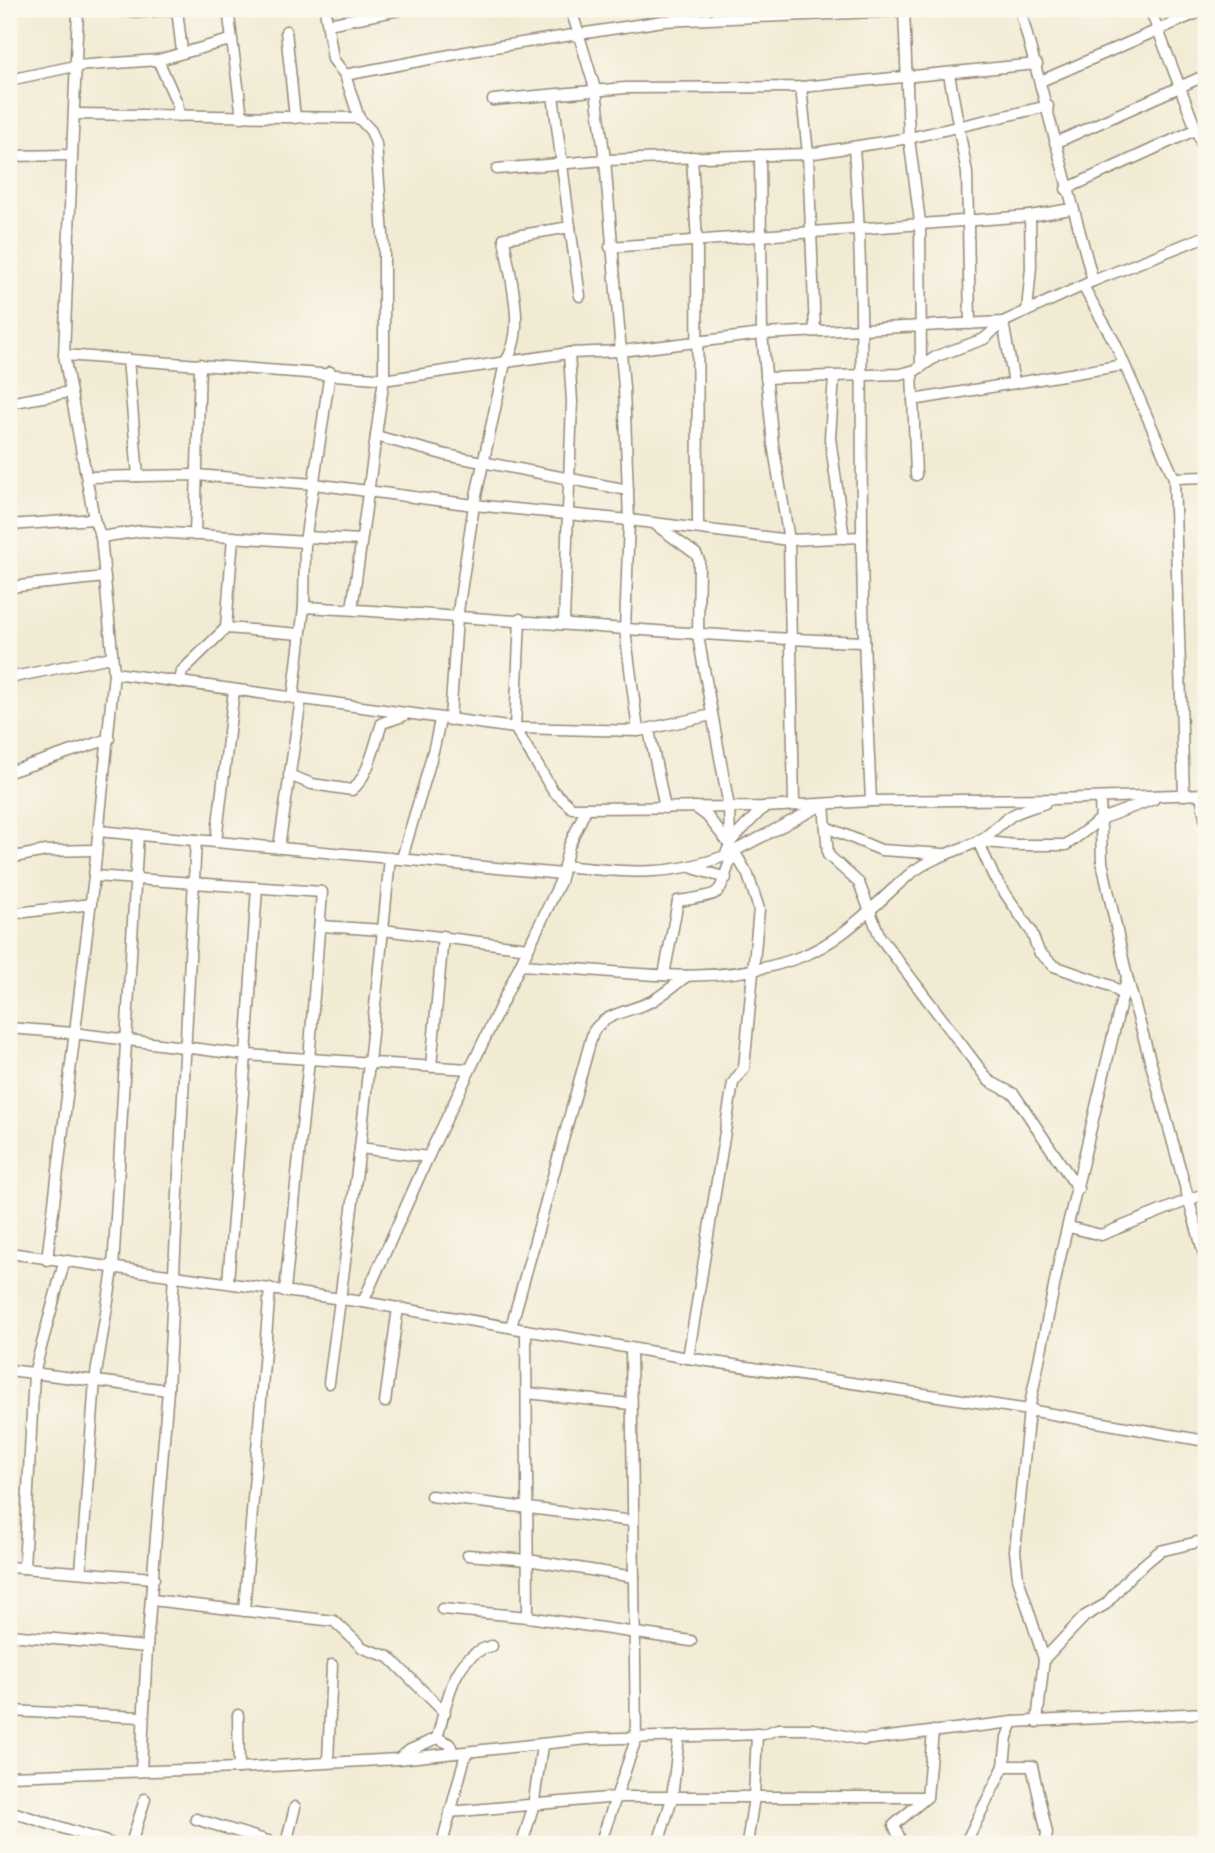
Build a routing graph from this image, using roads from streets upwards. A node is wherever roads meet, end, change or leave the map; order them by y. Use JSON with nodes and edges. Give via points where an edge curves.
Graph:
{"nodes":[{"id":1,"x":78,"y":9,"type":"edge"},
{"id":2,"x":91,"y":9,"type":"edge"},
{"id":3,"x":228,"y":9,"type":"edge"},
{"id":4,"x":325,"y":9,"type":"edge"},
{"id":5,"x":404,"y":9,"type":"edge"},
{"id":6,"x":571,"y":9,"type":"edge"},
{"id":7,"x":904,"y":9,"type":"edge"},
{"id":8,"x":945,"y":9,"type":"edge"},
{"id":9,"x":1020,"y":9,"type":"edge"},
{"id":10,"x":1150,"y":9,"type":"edge"},
{"id":11,"x":1206,"y":9,"type":"edge"},
{"id":12,"x":835,"y":12,"type":"edge"},
{"id":13,"x":778,"y":13,"type":"edge"},
{"id":14,"x":716,"y":14,"type":"edge"},
{"id":15,"x":328,"y":24,"type":"junction"},
{"id":16,"x":286,"y":31,"type":"dead end"},
{"id":17,"x":1159,"y":31,"type":"junction"},
{"id":18,"x":579,"y":33,"type":"junction"},
{"id":19,"x":230,"y":40,"type":"junction"},
{"id":20,"x":182,"y":52,"type":"junction"},
{"id":21,"x":158,"y":60,"type":"junction"},
{"id":22,"x":1037,"y":64,"type":"junction"},
{"id":23,"x":75,"y":66,"type":"junction"},
{"id":24,"x":949,"y":74,"type":"junction"},
{"id":25,"x":345,"y":75,"type":"junction"},
{"id":26,"x":1206,"y":75,"type":"edge"},
{"id":27,"x":906,"y":79,"type":"junction"},
{"id":28,"x":9,"y":80,"type":"edge"},
{"id":29,"x":1041,"y":81,"type":"junction"},
{"id":30,"x":1180,"y":87,"type":"junction"},
{"id":31,"x":801,"y":88,"type":"junction"},
{"id":32,"x":596,"y":92,"type":"junction"},
{"id":33,"x":553,"y":95,"type":"junction"},
{"id":34,"x":493,"y":100,"type":"dead end"},
{"id":35,"x":1048,"y":106,"type":"junction"},
{"id":36,"x":76,"y":114,"type":"junction"},
{"id":37,"x":179,"y":116,"type":"junction"},
{"id":38,"x":242,"y":117,"type":"junction"},
{"id":39,"x":295,"y":118,"type":"junction"},
{"id":40,"x":359,"y":118,"type":"junction"},
{"id":41,"x":959,"y":126,"type":"junction"},
{"id":42,"x":1196,"y":129,"type":"junction"},
{"id":43,"x":909,"y":138,"type":"junction"},
{"id":44,"x":1055,"y":144,"type":"junction"},
{"id":45,"x":854,"y":148,"type":"junction"},
{"id":46,"x":808,"y":154,"type":"junction"},
{"id":47,"x":72,"y":155,"type":"junction"},
{"id":48,"x":760,"y":155,"type":"junction"},
{"id":49,"x":1206,"y":155,"type":"edge"},
{"id":50,"x":9,"y":156,"type":"edge"},
{"id":51,"x":692,"y":157,"type":"junction"},
{"id":52,"x":605,"y":160,"type":"junction"},
{"id":53,"x":561,"y":163,"type":"junction"},
{"id":54,"x":497,"y":169,"type":"dead end"},
{"id":55,"x":1066,"y":189,"type":"junction"},
{"id":56,"x":1071,"y":209,"type":"junction"},
{"id":57,"x":1030,"y":216,"type":"junction"},
{"id":58,"x":968,"y":218,"type":"junction"},
{"id":59,"x":920,"y":222,"type":"junction"},
{"id":60,"x":860,"y":226,"type":"junction"},
{"id":61,"x":570,"y":227,"type":"junction"},
{"id":62,"x":810,"y":230,"type":"junction"},
{"id":63,"x":762,"y":235,"type":"junction"},
{"id":64,"x":1206,"y":236,"type":"edge"},
{"id":65,"x":697,"y":241,"type":"junction"},
{"id":66,"x":610,"y":247,"type":"junction"},
{"id":67,"x":1088,"y":283,"type":"junction"},
{"id":68,"x":580,"y":296,"type":"dead end"},
{"id":69,"x":1027,"y":311,"type":"junction"},
{"id":70,"x":1003,"y":323,"type":"junction"},
{"id":71,"x":970,"y":324,"type":"junction"},
{"id":72,"x":920,"y":326,"type":"junction"},
{"id":73,"x":862,"y":328,"type":"junction"},
{"id":74,"x":815,"y":331,"type":"junction"},
{"id":75,"x":762,"y":334,"type":"junction"},
{"id":76,"x":695,"y":341,"type":"junction"},
{"id":77,"x":621,"y":351,"type":"junction"},
{"id":78,"x":569,"y":353,"type":"junction"},
{"id":79,"x":64,"y":355,"type":"junction"},
{"id":80,"x":128,"y":359,"type":"junction"},
{"id":81,"x":505,"y":363,"type":"junction"},
{"id":82,"x":200,"y":364,"type":"junction"},
{"id":83,"x":1124,"y":365,"type":"junction"},
{"id":84,"x":917,"y":369,"type":"junction"},
{"id":85,"x":330,"y":372,"type":"junction"},
{"id":86,"x":834,"y":376,"type":"junction"},
{"id":87,"x":864,"y":377,"type":"junction"},
{"id":88,"x":384,"y":378,"type":"junction"},
{"id":89,"x":766,"y":378,"type":"junction"},
{"id":90,"x":1014,"y":383,"type":"junction"},
{"id":91,"x":70,"y":392,"type":"junction"},
{"id":92,"x":913,"y":400,"type":"junction"},
{"id":93,"x":9,"y":403,"type":"edge"},
{"id":94,"x":376,"y":436,"type":"junction"},
{"id":95,"x":483,"y":462,"type":"junction"},
{"id":96,"x":196,"y":475,"type":"junction"},
{"id":97,"x":916,"y":475,"type":"dead end"},
{"id":98,"x":138,"y":476,"type":"junction"},
{"id":99,"x":88,"y":477,"type":"junction"},
{"id":100,"x":1206,"y":477,"type":"edge"},
{"id":101,"x":1174,"y":478,"type":"junction"},
{"id":102,"x":571,"y":481,"type":"junction"},
{"id":103,"x":314,"y":484,"type":"junction"},
{"id":104,"x":628,"y":490,"type":"junction"},
{"id":105,"x":368,"y":492,"type":"junction"},
{"id":106,"x":474,"y":505,"type":"junction"},
{"id":107,"x":570,"y":514,"type":"junction"},
{"id":108,"x":94,"y":519,"type":"junction"},
{"id":109,"x":629,"y":520,"type":"junction"},
{"id":110,"x":654,"y":523,"type":"junction"},
{"id":111,"x":9,"y":525,"type":"edge"},
{"id":112,"x":698,"y":528,"type":"junction"},
{"id":113,"x":195,"y":535,"type":"junction"},
{"id":114,"x":101,"y":537,"type":"junction"},
{"id":115,"x":233,"y":537,"type":"junction"},
{"id":116,"x":862,"y":537,"type":"junction"},
{"id":117,"x":844,"y":538,"type":"junction"},
{"id":118,"x":306,"y":540,"type":"junction"},
{"id":119,"x":360,"y":540,"type":"junction"},
{"id":120,"x":789,"y":540,"type":"junction"},
{"id":121,"x":105,"y":578,"type":"junction"},
{"id":122,"x":9,"y":587,"type":"edge"},
{"id":123,"x":304,"y":607,"type":"junction"},
{"id":124,"x":352,"y":609,"type":"junction"},
{"id":125,"x":457,"y":618,"type":"junction"},
{"id":126,"x":520,"y":620,"type":"junction"},
{"id":127,"x":564,"y":622,"type":"junction"},
{"id":128,"x":226,"y":628,"type":"junction"},
{"id":129,"x":625,"y":630,"type":"junction"},
{"id":130,"x":300,"y":634,"type":"junction"},
{"id":131,"x":698,"y":636,"type":"junction"},
{"id":132,"x":792,"y":640,"type":"junction"},
{"id":133,"x":864,"y":642,"type":"junction"},
{"id":134,"x":111,"y":657,"type":"junction"},
{"id":135,"x":114,"y":673,"type":"junction"},
{"id":136,"x":9,"y":678,"type":"edge"},
{"id":137,"x":180,"y":682,"type":"junction"},
{"id":138,"x":234,"y":690,"type":"junction"},
{"id":139,"x":297,"y":699,"type":"junction"},
{"id":140,"x":407,"y":715,"type":"junction"},
{"id":141,"x":712,"y":715,"type":"junction"},
{"id":142,"x":445,"y":720,"type":"junction"},
{"id":143,"x":515,"y":728,"type":"junction"},
{"id":144,"x":644,"y":730,"type":"junction"},
{"id":145,"x":109,"y":739,"type":"junction"},
{"id":146,"x":9,"y":772,"type":"edge"},
{"id":147,"x":289,"y":775,"type":"junction"},
{"id":148,"x":1204,"y":794,"type":"edge"},
{"id":149,"x":1163,"y":795,"type":"junction"},
{"id":150,"x":1184,"y":795,"type":"junction"},
{"id":151,"x":1100,"y":798,"type":"junction"},
{"id":152,"x":1056,"y":799,"type":"junction"},
{"id":153,"x":871,"y":801,"type":"junction"},
{"id":154,"x":824,"y":804,"type":"junction"},
{"id":155,"x":794,"y":805,"type":"junction"},
{"id":156,"x":695,"y":807,"type":"junction"},
{"id":157,"x":729,"y":807,"type":"junction"},
{"id":158,"x":764,"y":807,"type":"junction"},
{"id":159,"x":665,"y":808,"type":"junction"},
{"id":160,"x":586,"y":810,"type":"junction"},
{"id":161,"x":1101,"y":819,"type":"junction"},
{"id":162,"x":1206,"y":824,"type":"edge"},
{"id":163,"x":825,"y":827,"type":"junction"},
{"id":164,"x":98,"y":831,"type":"junction"},
{"id":165,"x":138,"y":834,"type":"junction"},
{"id":166,"x":197,"y":840,"type":"junction"},
{"id":167,"x":216,"y":841,"type":"junction"},
{"id":168,"x":978,"y":841,"type":"junction"},
{"id":169,"x":9,"y":843,"type":"edge"},
{"id":170,"x":279,"y":847,"type":"junction"},
{"id":171,"x":96,"y":850,"type":"junction"},
{"id":172,"x":730,"y":851,"type":"junction"},
{"id":173,"x":943,"y":854,"type":"junction"},
{"id":174,"x":10,"y":858,"type":"edge"},
{"id":175,"x":390,"y":858,"type":"junction"},
{"id":176,"x":402,"y":859,"type":"junction"},
{"id":177,"x":693,"y":868,"type":"junction"},
{"id":178,"x":563,"y":870,"type":"junction"},
{"id":179,"x":94,"y":876,"type":"junction"},
{"id":180,"x":135,"y":878,"type":"junction"},
{"id":181,"x":726,"y":878,"type":"junction"},
{"id":182,"x":195,"y":883,"type":"junction"},
{"id":183,"x":257,"y":887,"type":"junction"},
{"id":184,"x":91,"y":904,"type":"junction"},
{"id":185,"x":869,"y":912,"type":"junction"},
{"id":186,"x":9,"y":914,"type":"edge"},
{"id":187,"x":321,"y":926,"type":"junction"},
{"id":188,"x":383,"y":930,"type":"junction"},
{"id":189,"x":443,"y":936,"type":"junction"},
{"id":190,"x":528,"y":947,"type":"junction"},
{"id":191,"x":520,"y":965,"type":"junction"},
{"id":192,"x":756,"y":967,"type":"junction"},
{"id":193,"x":664,"y":975,"type":"junction"},
{"id":194,"x":688,"y":975,"type":"junction"},
{"id":195,"x":1128,"y":977,"type":"junction"},
{"id":196,"x":1123,"y":995,"type":"junction"},
{"id":197,"x":9,"y":1028,"type":"edge"},
{"id":198,"x":73,"y":1033,"type":"junction"},
{"id":199,"x":125,"y":1040,"type":"junction"},
{"id":200,"x":184,"y":1047,"type":"junction"},
{"id":201,"x":246,"y":1055,"type":"junction"},
{"id":202,"x":309,"y":1060,"type":"junction"},
{"id":203,"x":369,"y":1065,"type":"junction"},
{"id":204,"x":431,"y":1067,"type":"junction"},
{"id":205,"x":469,"y":1069,"type":"junction"},
{"id":206,"x":360,"y":1148,"type":"junction"},
{"id":207,"x":428,"y":1157,"type":"junction"},
{"id":208,"x":1078,"y":1189,"type":"junction"},
{"id":209,"x":1206,"y":1193,"type":"edge"},
{"id":210,"x":1189,"y":1198,"type":"junction"},
{"id":211,"x":1069,"y":1227,"type":"junction"},
{"id":212,"x":9,"y":1253,"type":"edge"},
{"id":213,"x":47,"y":1259,"type":"junction"},
{"id":214,"x":1206,"y":1262,"type":"edge"},
{"id":215,"x":64,"y":1263,"type":"junction"},
{"id":216,"x":113,"y":1270,"type":"junction"},
{"id":217,"x":174,"y":1275,"type":"junction"},
{"id":218,"x":228,"y":1282,"type":"junction"},
{"id":219,"x":270,"y":1288,"type":"junction"},
{"id":220,"x":285,"y":1290,"type":"junction"},
{"id":221,"x":338,"y":1298,"type":"junction"},
{"id":222,"x":363,"y":1302,"type":"junction"},
{"id":223,"x":398,"y":1308,"type":"junction"},
{"id":224,"x":511,"y":1327,"type":"junction"},
{"id":225,"x":526,"y":1330,"type":"junction"},
{"id":226,"x":631,"y":1348,"type":"junction"},
{"id":227,"x":688,"y":1358,"type":"junction"},
{"id":228,"x":9,"y":1370,"type":"edge"},
{"id":229,"x":34,"y":1373,"type":"junction"},
{"id":230,"x":95,"y":1380,"type":"junction"},
{"id":231,"x":329,"y":1383,"type":"dead end"},
{"id":232,"x":168,"y":1390,"type":"junction"},
{"id":233,"x":527,"y":1393,"type":"junction"},
{"id":234,"x":385,"y":1402,"type":"dead end"},
{"id":235,"x":631,"y":1404,"type":"junction"},
{"id":236,"x":1029,"y":1410,"type":"junction"},
{"id":237,"x":1206,"y":1441,"type":"edge"},
{"id":238,"x":431,"y":1496,"type":"dead end"},
{"id":239,"x":528,"y":1509,"type":"junction"},
{"id":240,"x":633,"y":1521,"type":"junction"},
{"id":241,"x":1206,"y":1540,"type":"edge"},
{"id":242,"x":468,"y":1555,"type":"dead end"},
{"id":243,"x":528,"y":1560,"type":"junction"},
{"id":244,"x":9,"y":1567,"type":"edge"},
{"id":245,"x":24,"y":1568,"type":"junction"},
{"id":246,"x":81,"y":1572,"type":"junction"},
{"id":247,"x":634,"y":1577,"type":"junction"},
{"id":248,"x":154,"y":1578,"type":"junction"},
{"id":249,"x":152,"y":1600,"type":"junction"},
{"id":250,"x":442,"y":1609,"type":"dead end"},
{"id":251,"x":244,"y":1611,"type":"junction"},
{"id":252,"x":528,"y":1617,"type":"junction"},
{"id":253,"x":635,"y":1634,"type":"junction"},
{"id":254,"x":9,"y":1635,"type":"edge"},
{"id":255,"x":691,"y":1642,"type":"dead end"},
{"id":256,"x":492,"y":1646,"type":"dead end"},
{"id":257,"x":147,"y":1647,"type":"junction"},
{"id":258,"x":1044,"y":1659,"type":"junction"},
{"id":259,"x":332,"y":1665,"type":"dead end"},
{"id":260,"x":9,"y":1711,"type":"edge"},
{"id":261,"x":445,"y":1713,"type":"junction"},
{"id":262,"x":1206,"y":1713,"type":"edge"},
{"id":263,"x":238,"y":1715,"type":"dead end"},
{"id":264,"x":142,"y":1717,"type":"junction"},
{"id":265,"x":1013,"y":1722,"type":"junction"},
{"id":266,"x":1037,"y":1722,"type":"junction"},
{"id":267,"x":933,"y":1731,"type":"junction"},
{"id":268,"x":757,"y":1734,"type":"junction"},
{"id":269,"x":679,"y":1736,"type":"junction"},
{"id":270,"x":437,"y":1738,"type":"junction"},
{"id":271,"x":636,"y":1739,"type":"junction"},
{"id":272,"x":542,"y":1746,"type":"junction"},
{"id":273,"x":466,"y":1752,"type":"junction"},
{"id":274,"x":453,"y":1753,"type":"junction"},
{"id":275,"x":398,"y":1759,"type":"junction"},
{"id":276,"x":328,"y":1762,"type":"junction"},
{"id":277,"x":1004,"y":1766,"type":"junction"},
{"id":278,"x":239,"y":1768,"type":"junction"},
{"id":279,"x":141,"y":1772,"type":"junction"},
{"id":280,"x":9,"y":1776,"type":"edge"},
{"id":281,"x":618,"y":1797,"type":"junction"},
{"id":282,"x":754,"y":1797,"type":"junction"},
{"id":283,"x":927,"y":1797,"type":"junction"},
{"id":284,"x":672,"y":1798,"type":"junction"},
{"id":285,"x":145,"y":1799,"type":"dead end"},
{"id":286,"x":295,"y":1807,"type":"dead end"},
{"id":287,"x":533,"y":1807,"type":"junction"},
{"id":288,"x":9,"y":1811,"type":"edge"},
{"id":289,"x":450,"y":1812,"type":"junction"},
{"id":290,"x":195,"y":1819,"type":"dead end"},
{"id":291,"x":113,"y":1844,"type":"edge"},
{"id":292,"x":131,"y":1844,"type":"edge"},
{"id":293,"x":278,"y":1844,"type":"edge"},
{"id":294,"x":286,"y":1844,"type":"edge"},
{"id":295,"x":442,"y":1844,"type":"edge"},
{"id":296,"x":523,"y":1844,"type":"edge"},
{"id":297,"x":600,"y":1844,"type":"edge"},
{"id":298,"x":658,"y":1844,"type":"edge"},
{"id":299,"x":747,"y":1844,"type":"edge"},
{"id":300,"x":902,"y":1844,"type":"edge"},
{"id":301,"x":965,"y":1844,"type":"edge"},
{"id":302,"x":1045,"y":1844,"type":"edge"}],
"edges":[{"from":1,"to":23,"type":"street"},
{"from":2,"to":20,"type":"street","via":[[177,9]]},
{"from":3,"to":19,"type":"street"},
{"from":4,"to":15,"type":"street"},
{"from":5,"to":15,"type":"street"},
{"from":6,"to":18,"type":"street"},
{"from":7,"to":8,"type":"street"},
{"from":7,"to":12,"type":"street"},
{"from":7,"to":27,"type":"street"},
{"from":9,"to":22,"type":"street"},
{"from":10,"to":17,"type":"street"},
{"from":11,"to":17,"type":"street"},
{"from":12,"to":13,"type":"street"},
{"from":13,"to":14,"type":"street"},
{"from":14,"to":18,"type":"street"},
{"from":15,"to":25,"type":"street","via":[[333,59]]},
{"from":16,"to":39,"type":"street"},
{"from":17,"to":29,"type":"street"},
{"from":17,"to":30,"type":"street"},
{"from":18,"to":25,"type":"street"},
{"from":18,"to":32,"type":"street"},
{"from":19,"to":20,"type":"street"},
{"from":19,"to":38,"type":"street"},
{"from":20,"to":21,"type":"street"},
{"from":21,"to":23,"type":"street"},
{"from":21,"to":37,"type":"street"},
{"from":22,"to":24,"type":"street"},
{"from":22,"to":29,"type":"street"},
{"from":23,"to":28,"type":"street"},
{"from":23,"to":36,"type":"street"},
{"from":24,"to":27,"type":"street"},
{"from":24,"to":41,"type":"street"},
{"from":25,"to":40,"type":"street"},
{"from":26,"to":30,"type":"street"},
{"from":27,"to":31,"type":"street"},
{"from":27,"to":43,"type":"street"},
{"from":29,"to":35,"type":"street"},
{"from":30,"to":42,"type":"street"},
{"from":30,"to":44,"type":"street"},
{"from":31,"to":32,"type":"street"},
{"from":31,"to":46,"type":"street"},
{"from":32,"to":33,"type":"street"},
{"from":32,"to":52,"type":"street"},
{"from":33,"to":34,"type":"street"},
{"from":33,"to":53,"type":"street"},
{"from":35,"to":41,"type":"street"},
{"from":35,"to":44,"type":"street"},
{"from":36,"to":37,"type":"street"},
{"from":36,"to":47,"type":"street"},
{"from":37,"to":38,"type":"street"},
{"from":38,"to":39,"type":"street"},
{"from":39,"to":40,"type":"street"},
{"from":40,"to":88,"type":"street","via":[[376,144],[384,248]]},
{"from":41,"to":43,"type":"street"},
{"from":41,"to":58,"type":"street"},
{"from":42,"to":49,"type":"street"},
{"from":42,"to":55,"type":"street"},
{"from":43,"to":45,"type":"street"},
{"from":43,"to":59,"type":"street"},
{"from":44,"to":55,"type":"street"},
{"from":45,"to":46,"type":"street"},
{"from":45,"to":60,"type":"street"},
{"from":46,"to":48,"type":"street"},
{"from":46,"to":62,"type":"street"},
{"from":47,"to":50,"type":"street"},
{"from":47,"to":79,"type":"street"},
{"from":48,"to":51,"type":"street"},
{"from":48,"to":63,"type":"street"},
{"from":51,"to":52,"type":"street"},
{"from":51,"to":65,"type":"street"},
{"from":52,"to":53,"type":"street"},
{"from":52,"to":66,"type":"street"},
{"from":53,"to":54,"type":"street"},
{"from":53,"to":61,"type":"street"},
{"from":55,"to":56,"type":"street"},
{"from":56,"to":57,"type":"street"},
{"from":56,"to":67,"type":"street"},
{"from":57,"to":58,"type":"street"},
{"from":57,"to":69,"type":"street"},
{"from":58,"to":59,"type":"street"},
{"from":58,"to":71,"type":"street"},
{"from":59,"to":60,"type":"street"},
{"from":59,"to":72,"type":"street"},
{"from":60,"to":62,"type":"street"},
{"from":60,"to":73,"type":"street"},
{"from":61,"to":68,"type":"street"},
{"from":61,"to":81,"type":"street","via":[[504,239],[517,329],[513,351]]},
{"from":62,"to":63,"type":"street"},
{"from":62,"to":74,"type":"street"},
{"from":63,"to":65,"type":"street"},
{"from":63,"to":75,"type":"street"},
{"from":64,"to":67,"type":"street"},
{"from":65,"to":66,"type":"street"},
{"from":65,"to":76,"type":"street"},
{"from":66,"to":77,"type":"street"},
{"from":67,"to":69,"type":"street"},
{"from":67,"to":83,"type":"street"},
{"from":69,"to":70,"type":"street"},
{"from":70,"to":71,"type":"street"},
{"from":70,"to":84,"type":"street","via":[[984,339],[937,356]]},
{"from":70,"to":90,"type":"street"},
{"from":71,"to":72,"type":"street"},
{"from":72,"to":73,"type":"street"},
{"from":72,"to":84,"type":"street"},
{"from":73,"to":74,"type":"street"},
{"from":73,"to":87,"type":"street"},
{"from":74,"to":75,"type":"street"},
{"from":75,"to":76,"type":"street"},
{"from":75,"to":89,"type":"street"},
{"from":76,"to":77,"type":"street"},
{"from":76,"to":112,"type":"street"},
{"from":77,"to":78,"type":"street"},
{"from":77,"to":104,"type":"street"},
{"from":78,"to":81,"type":"street"},
{"from":78,"to":102,"type":"street"},
{"from":79,"to":80,"type":"street"},
{"from":79,"to":91,"type":"street"},
{"from":80,"to":82,"type":"street"},
{"from":80,"to":98,"type":"street"},
{"from":81,"to":88,"type":"street"},
{"from":81,"to":95,"type":"street"},
{"from":82,"to":85,"type":"street"},
{"from":82,"to":96,"type":"street"},
{"from":83,"to":90,"type":"street"},
{"from":83,"to":101,"type":"street"},
{"from":84,"to":87,"type":"street"},
{"from":84,"to":92,"type":"street"},
{"from":85,"to":88,"type":"street"},
{"from":85,"to":103,"type":"street"},
{"from":86,"to":87,"type":"street"},
{"from":86,"to":89,"type":"street"},
{"from":86,"to":117,"type":"street","via":[[830,438]]},
{"from":87,"to":116,"type":"street"},
{"from":88,"to":94,"type":"street"},
{"from":89,"to":120,"type":"street"},
{"from":90,"to":92,"type":"street"},
{"from":91,"to":93,"type":"street"},
{"from":91,"to":99,"type":"street"},
{"from":92,"to":97,"type":"street"},
{"from":94,"to":95,"type":"street"},
{"from":94,"to":105,"type":"street"},
{"from":95,"to":102,"type":"street"},
{"from":95,"to":106,"type":"street"},
{"from":96,"to":98,"type":"street"},
{"from":96,"to":103,"type":"street"},
{"from":96,"to":113,"type":"street"},
{"from":98,"to":99,"type":"street"},
{"from":99,"to":108,"type":"street"},
{"from":100,"to":101,"type":"street"},
{"from":101,"to":150,"type":"street"},
{"from":102,"to":104,"type":"street"},
{"from":102,"to":107,"type":"street"},
{"from":103,"to":105,"type":"street"},
{"from":103,"to":118,"type":"street"},
{"from":104,"to":109,"type":"street"},
{"from":105,"to":106,"type":"street"},
{"from":105,"to":119,"type":"street"},
{"from":106,"to":107,"type":"street"},
{"from":106,"to":125,"type":"street"},
{"from":107,"to":109,"type":"street"},
{"from":107,"to":127,"type":"street"},
{"from":108,"to":111,"type":"street"},
{"from":108,"to":114,"type":"street"},
{"from":109,"to":110,"type":"street"},
{"from":109,"to":129,"type":"street"},
{"from":110,"to":112,"type":"street"},
{"from":110,"to":131,"type":"street","via":[[699,561]]},
{"from":112,"to":120,"type":"street"},
{"from":113,"to":114,"type":"street","via":[[141,531]]},
{"from":113,"to":115,"type":"street"},
{"from":114,"to":121,"type":"street"},
{"from":115,"to":118,"type":"street"},
{"from":115,"to":128,"type":"street"},
{"from":116,"to":117,"type":"street"},
{"from":116,"to":133,"type":"street"},
{"from":117,"to":120,"type":"street"},
{"from":118,"to":119,"type":"street"},
{"from":118,"to":123,"type":"street"},
{"from":119,"to":124,"type":"street"},
{"from":120,"to":132,"type":"street"},
{"from":121,"to":122,"type":"street"},
{"from":121,"to":134,"type":"street"},
{"from":123,"to":124,"type":"street"},
{"from":123,"to":130,"type":"street"},
{"from":124,"to":125,"type":"street"},
{"from":125,"to":126,"type":"street"},
{"from":125,"to":142,"type":"street"},
{"from":126,"to":127,"type":"street"},
{"from":126,"to":143,"type":"street"},
{"from":127,"to":129,"type":"street"},
{"from":128,"to":130,"type":"street"},
{"from":128,"to":137,"type":"street","via":[[182,671]]},
{"from":129,"to":131,"type":"street"},
{"from":129,"to":144,"type":"street"},
{"from":130,"to":139,"type":"street"},
{"from":131,"to":132,"type":"street"},
{"from":131,"to":141,"type":"street"},
{"from":132,"to":133,"type":"street"},
{"from":132,"to":155,"type":"street"},
{"from":133,"to":153,"type":"street"},
{"from":134,"to":135,"type":"street"},
{"from":134,"to":136,"type":"street"},
{"from":135,"to":137,"type":"street"},
{"from":135,"to":145,"type":"street"},
{"from":137,"to":138,"type":"street"},
{"from":138,"to":139,"type":"street"},
{"from":138,"to":167,"type":"street"},
{"from":139,"to":140,"type":"street"},
{"from":139,"to":147,"type":"street"},
{"from":140,"to":142,"type":"street"},
{"from":140,"to":147,"type":"street","via":[[382,723],[368,764],[352,790]]},
{"from":141,"to":144,"type":"street"},
{"from":141,"to":157,"type":"street"},
{"from":142,"to":143,"type":"street"},
{"from":142,"to":176,"type":"street"},
{"from":143,"to":144,"type":"street"},
{"from":143,"to":160,"type":"street","via":[[553,791],[572,808]]},
{"from":144,"to":159,"type":"street"},
{"from":145,"to":146,"type":"street"},
{"from":145,"to":164,"type":"street"},
{"from":147,"to":170,"type":"street"},
{"from":148,"to":150,"type":"street"},
{"from":148,"to":162,"type":"street"},
{"from":149,"to":150,"type":"street"},
{"from":149,"to":151,"type":"street"},
{"from":149,"to":161,"type":"street"},
{"from":151,"to":152,"type":"street"},
{"from":151,"to":161,"type":"street"},
{"from":152,"to":153,"type":"street"},
{"from":152,"to":168,"type":"street","via":[[1014,814]]},
{"from":153,"to":154,"type":"street"},
{"from":154,"to":155,"type":"street"},
{"from":154,"to":163,"type":"street"},
{"from":154,"to":172,"type":"street"},
{"from":155,"to":158,"type":"street"},
{"from":156,"to":157,"type":"street"},
{"from":156,"to":159,"type":"street"},
{"from":156,"to":172,"type":"street","via":[[707,816]]},
{"from":157,"to":158,"type":"street"},
{"from":157,"to":172,"type":"street"},
{"from":158,"to":172,"type":"street"},
{"from":159,"to":160,"type":"street"},
{"from":160,"to":178,"type":"street"},
{"from":161,"to":168,"type":"street","via":[[1066,845]]},
{"from":161,"to":195,"type":"street","via":[[1102,862]]},
{"from":163,"to":173,"type":"street","via":[[881,850]]},
{"from":163,"to":185,"type":"street","via":[[828,855],[859,883]]},
{"from":164,"to":165,"type":"street"},
{"from":164,"to":171,"type":"street"},
{"from":165,"to":166,"type":"street"},
{"from":165,"to":180,"type":"street"},
{"from":166,"to":167,"type":"street"},
{"from":166,"to":182,"type":"street"},
{"from":167,"to":170,"type":"street"},
{"from":168,"to":173,"type":"street"},
{"from":168,"to":196,"type":"street","via":[[1039,952],[1054,966],[1111,986]]},
{"from":169,"to":174,"type":"street"},
{"from":170,"to":175,"type":"street"},
{"from":171,"to":174,"type":"street","via":[[46,851]]},
{"from":171,"to":179,"type":"street"},
{"from":172,"to":177,"type":"street"},
{"from":172,"to":181,"type":"street"},
{"from":172,"to":192,"type":"street","via":[[748,875],[759,909]]},
{"from":173,"to":185,"type":"street","via":[[911,873]]},
{"from":175,"to":176,"type":"street"},
{"from":175,"to":188,"type":"street"},
{"from":176,"to":178,"type":"street"},
{"from":177,"to":178,"type":"street","via":[[654,874]]},
{"from":177,"to":181,"type":"street"},
{"from":178,"to":190,"type":"street"},
{"from":179,"to":180,"type":"street"},
{"from":179,"to":184,"type":"street"},
{"from":180,"to":182,"type":"street"},
{"from":180,"to":199,"type":"street"},
{"from":181,"to":193,"type":"street","via":[[714,896],[678,901]]},
{"from":182,"to":183,"type":"street"},
{"from":182,"to":200,"type":"street"},
{"from":183,"to":187,"type":"street","via":[[322,892]]},
{"from":183,"to":201,"type":"street"},
{"from":184,"to":186,"type":"street"},
{"from":184,"to":198,"type":"street"},
{"from":185,"to":192,"type":"street","via":[[801,957]]},
{"from":185,"to":208,"type":"street","via":[[880,937],[989,1081],[1014,1094]]},
{"from":187,"to":188,"type":"street"},
{"from":187,"to":202,"type":"street"},
{"from":188,"to":189,"type":"street"},
{"from":188,"to":203,"type":"street"},
{"from":189,"to":190,"type":"street"},
{"from":189,"to":204,"type":"street"},
{"from":190,"to":191,"type":"street"},
{"from":191,"to":193,"type":"street"},
{"from":191,"to":205,"type":"street"},
{"from":192,"to":194,"type":"street"},
{"from":192,"to":227,"type":"street","via":[[744,1068],[733,1083]]},
{"from":193,"to":194,"type":"street"},
{"from":194,"to":224,"type":"street","via":[[654,1000],[597,1025],[593,1032]]},
{"from":195,"to":196,"type":"street"},
{"from":195,"to":210,"type":"street"},
{"from":196,"to":208,"type":"street"},
{"from":197,"to":198,"type":"street"},
{"from":198,"to":199,"type":"street"},
{"from":198,"to":213,"type":"street"},
{"from":199,"to":200,"type":"street"},
{"from":199,"to":216,"type":"street"},
{"from":200,"to":201,"type":"street"},
{"from":200,"to":217,"type":"street"},
{"from":201,"to":202,"type":"street"},
{"from":201,"to":218,"type":"street"},
{"from":202,"to":203,"type":"street"},
{"from":202,"to":220,"type":"street"},
{"from":203,"to":204,"type":"street"},
{"from":203,"to":206,"type":"street"},
{"from":204,"to":205,"type":"street"},
{"from":205,"to":207,"type":"street"},
{"from":206,"to":207,"type":"street"},
{"from":206,"to":221,"type":"street"},
{"from":207,"to":222,"type":"street"},
{"from":208,"to":211,"type":"street"},
{"from":209,"to":210,"type":"street"},
{"from":210,"to":211,"type":"street","via":[[1101,1235]]},
{"from":210,"to":214,"type":"street"},
{"from":211,"to":236,"type":"street"},
{"from":212,"to":213,"type":"street"},
{"from":213,"to":215,"type":"street"},
{"from":215,"to":216,"type":"street"},
{"from":215,"to":229,"type":"street"},
{"from":216,"to":217,"type":"street"},
{"from":216,"to":230,"type":"street"},
{"from":217,"to":218,"type":"street"},
{"from":217,"to":232,"type":"street"},
{"from":218,"to":219,"type":"street"},
{"from":219,"to":220,"type":"street"},
{"from":219,"to":251,"type":"street"},
{"from":220,"to":221,"type":"street"},
{"from":221,"to":222,"type":"street"},
{"from":221,"to":231,"type":"street"},
{"from":222,"to":223,"type":"street"},
{"from":223,"to":224,"type":"street"},
{"from":223,"to":234,"type":"street"},
{"from":224,"to":225,"type":"street"},
{"from":225,"to":226,"type":"street"},
{"from":225,"to":233,"type":"street"},
{"from":226,"to":227,"type":"street"},
{"from":226,"to":235,"type":"street"},
{"from":227,"to":236,"type":"street"},
{"from":228,"to":229,"type":"street"},
{"from":229,"to":230,"type":"street"},
{"from":229,"to":245,"type":"street"},
{"from":230,"to":232,"type":"street"},
{"from":230,"to":246,"type":"street"},
{"from":232,"to":248,"type":"street"},
{"from":233,"to":235,"type":"street"},
{"from":233,"to":239,"type":"street"},
{"from":235,"to":240,"type":"street"},
{"from":236,"to":237,"type":"street"},
{"from":236,"to":258,"type":"street","via":[[1015,1551],[1018,1578]]},
{"from":238,"to":239,"type":"street"},
{"from":239,"to":240,"type":"street"},
{"from":239,"to":243,"type":"street"},
{"from":240,"to":247,"type":"street"},
{"from":241,"to":258,"type":"street","via":[[1160,1551],[1106,1604],[1085,1615]]},
{"from":242,"to":243,"type":"street"},
{"from":243,"to":247,"type":"street"},
{"from":243,"to":252,"type":"street"},
{"from":244,"to":245,"type":"street"},
{"from":245,"to":246,"type":"street"},
{"from":246,"to":248,"type":"street"},
{"from":247,"to":253,"type":"street"},
{"from":248,"to":249,"type":"street"},
{"from":249,"to":251,"type":"street"},
{"from":249,"to":257,"type":"street"},
{"from":250,"to":252,"type":"street"},
{"from":251,"to":261,"type":"street","via":[[334,1621],[363,1648],[389,1657]]},
{"from":252,"to":253,"type":"street"},
{"from":253,"to":255,"type":"street"},
{"from":253,"to":271,"type":"street"},
{"from":254,"to":257,"type":"street"},
{"from":256,"to":261,"type":"street","via":[[468,1659],[447,1691]]},
{"from":257,"to":264,"type":"street"},
{"from":258,"to":266,"type":"street"},
{"from":259,"to":276,"type":"street"},
{"from":260,"to":264,"type":"street"},
{"from":261,"to":270,"type":"street"},
{"from":262,"to":266,"type":"street"},
{"from":263,"to":278,"type":"street"},
{"from":264,"to":279,"type":"street"},
{"from":265,"to":266,"type":"street"},
{"from":265,"to":267,"type":"street"},
{"from":265,"to":277,"type":"street"},
{"from":267,"to":268,"type":"street","via":[[863,1740],[813,1729]]},
{"from":267,"to":283,"type":"street"},
{"from":268,"to":269,"type":"street"},
{"from":268,"to":282,"type":"street"},
{"from":269,"to":271,"type":"street"},
{"from":269,"to":284,"type":"street"},
{"from":270,"to":274,"type":"street","via":[[450,1744]]},
{"from":270,"to":275,"type":"street"},
{"from":271,"to":272,"type":"street","via":[[588,1739]]},
{"from":271,"to":281,"type":"street"},
{"from":272,"to":273,"type":"street"},
{"from":272,"to":287,"type":"street"},
{"from":273,"to":274,"type":"street"},
{"from":273,"to":289,"type":"street"},
{"from":274,"to":275,"type":"street"},
{"from":275,"to":276,"type":"street"},
{"from":276,"to":278,"type":"street"},
{"from":277,"to":301,"type":"street"},
{"from":277,"to":302,"type":"street","via":[[1032,1766],[1047,1833]]},
{"from":278,"to":279,"type":"street"},
{"from":279,"to":280,"type":"street"},
{"from":281,"to":284,"type":"street"},
{"from":281,"to":287,"type":"street"},
{"from":281,"to":297,"type":"street"},
{"from":282,"to":283,"type":"street"},
{"from":282,"to":284,"type":"street"},
{"from":282,"to":299,"type":"street"},
{"from":283,"to":300,"type":"street","via":[[894,1825]]},
{"from":284,"to":298,"type":"street"},
{"from":285,"to":292,"type":"street"},
{"from":286,"to":294,"type":"street"},
{"from":287,"to":289,"type":"street"},
{"from":287,"to":296,"type":"street"},
{"from":288,"to":291,"type":"street"},
{"from":289,"to":295,"type":"street"},
{"from":290,"to":293,"type":"street"}]}
